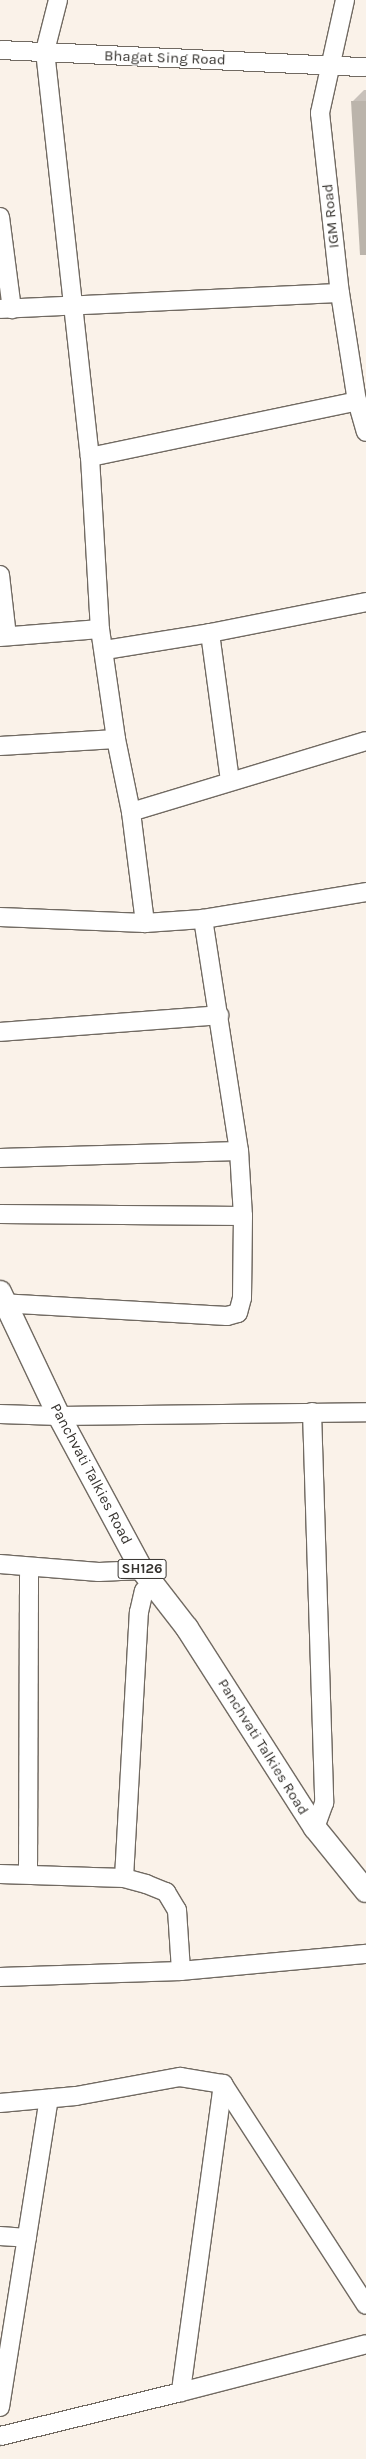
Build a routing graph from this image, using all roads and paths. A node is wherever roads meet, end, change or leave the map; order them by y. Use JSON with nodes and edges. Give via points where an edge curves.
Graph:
{"nodes":[{"id":1,"x":58,"y":0,"type":"edge"},
{"id":2,"x":345,"y":0,"type":"edge"},
{"id":3,"x":0,"y":50,"type":"edge"},
{"id":4,"x":45,"y":51,"type":"junction"},
{"id":5,"x":330,"y":67,"type":"junction"},
{"id":6,"x":366,"y":67,"type":"edge"},
{"id":7,"x":0,"y":217,"type":"edge"},
{"id":8,"x":340,"y":293,"type":"junction"},
{"id":9,"x":72,"y":307,"type":"junction"},
{"id":10,"x":6,"y":309,"type":"edge"},
{"id":11,"x":357,"y":401,"type":"junction"},
{"id":12,"x":366,"y":432,"type":"edge"},
{"id":13,"x":90,"y":457,"type":"junction"},
{"id":14,"x":0,"y":575,"type":"edge"},
{"id":15,"x":366,"y":602,"type":"edge"},
{"id":16,"x":100,"y":628,"type":"junction"},
{"id":17,"x":210,"y":633,"type":"junction"},
{"id":18,"x":4,"y":636,"type":"edge"},
{"id":19,"x":105,"y":650,"type":"junction"},
{"id":20,"x":116,"y":739,"type":"junction"},
{"id":21,"x":366,"y":741,"type":"edge"},
{"id":22,"x":0,"y":746,"type":"edge"},
{"id":23,"x":230,"y":780,"type":"junction"},
{"id":24,"x":131,"y":812,"type":"junction"},
{"id":25,"x":366,"y":892,"type":"edge"},
{"id":26,"x":0,"y":917,"type":"edge"},
{"id":27,"x":203,"y":919,"type":"junction"},
{"id":28,"x":145,"y":923,"type":"junction"},
{"id":29,"x":219,"y":1015,"type":"junction"},
{"id":30,"x":0,"y":1032,"type":"edge"},
{"id":31,"x":239,"y":1151,"type":"junction"},
{"id":32,"x":0,"y":1158,"type":"edge"},
{"id":33,"x":0,"y":1214,"type":"edge"},
{"id":34,"x":243,"y":1216,"type":"junction"},
{"id":35,"x":2,"y":1299,"type":"edge"},
{"id":36,"x":312,"y":1412,"type":"junction"},
{"id":37,"x":366,"y":1412,"type":"edge"},
{"id":38,"x":0,"y":1414,"type":"edge"},
{"id":39,"x":59,"y":1416,"type":"junction"},
{"id":40,"x":0,"y":1564,"type":"edge"},
{"id":41,"x":29,"y":1567,"type":"junction"},
{"id":42,"x":147,"y":1577,"type":"junction"},
{"id":43,"x":315,"y":1828,"type":"junction"},
{"id":44,"x":28,"y":1873,"type":"junction"},
{"id":45,"x":0,"y":1874,"type":"edge"},
{"id":46,"x":124,"y":1878,"type":"junction"},
{"id":47,"x":366,"y":1891,"type":"edge"},
{"id":48,"x":366,"y":1954,"type":"edge"},
{"id":49,"x":181,"y":1971,"type":"junction"},
{"id":50,"x":0,"y":1977,"type":"edge"},
{"id":51,"x":223,"y":2084,"type":"junction"},
{"id":52,"x":49,"y":2099,"type":"junction"},
{"id":53,"x":0,"y":2103,"type":"edge"},
{"id":54,"x":0,"y":2236,"type":"edge"},
{"id":55,"x":27,"y":2238,"type":"junction"},
{"id":56,"x":366,"y":2305,"type":"edge"},
{"id":57,"x":366,"y":2344,"type":"edge"},
{"id":58,"x":181,"y":2392,"type":"junction"},
{"id":59,"x":0,"y":2407,"type":"edge"},
{"id":60,"x":0,"y":2436,"type":"edge"}],
"edges":[{"from":1,"to":4,"type":"street"},
{"from":2,"to":5,"type":"street","name":"IGM Road"},
{"from":3,"to":4,"type":"street","name":"Bhagat Sing Road"},
{"from":4,"to":5,"type":"street","name":"Bhagat Sing Road"},
{"from":4,"to":9,"type":"street"},
{"from":5,"to":6,"type":"street","name":"Bhagat Sing Road"},
{"from":5,"to":8,"type":"street","name":"IGM Road","via":[[320,113]]},
{"from":7,"to":10,"type":"street"},
{"from":8,"to":9,"type":"street"},
{"from":8,"to":11,"type":"street","name":"IGM Road"},
{"from":9,"to":10,"type":"street"},
{"from":9,"to":13,"type":"street"},
{"from":11,"to":12,"type":"street","name":"IGM Road"},
{"from":11,"to":13,"type":"street"},
{"from":13,"to":16,"type":"street"},
{"from":14,"to":18,"type":"street"},
{"from":15,"to":17,"type":"street"},
{"from":16,"to":18,"type":"street"},
{"from":16,"to":19,"type":"street"},
{"from":17,"to":19,"type":"street"},
{"from":17,"to":23,"type":"street"},
{"from":19,"to":20,"type":"street"},
{"from":20,"to":22,"type":"street"},
{"from":20,"to":24,"type":"street"},
{"from":21,"to":23,"type":"street"},
{"from":23,"to":24,"type":"street"},
{"from":24,"to":28,"type":"street"},
{"from":25,"to":27,"type":"street"},
{"from":26,"to":28,"type":"street"},
{"from":27,"to":28,"type":"street"},
{"from":27,"to":29,"type":"street"},
{"from":29,"to":30,"type":"street"},
{"from":29,"to":31,"type":"street"},
{"from":31,"to":32,"type":"street"},
{"from":31,"to":34,"type":"street"},
{"from":33,"to":34,"type":"street"},
{"from":34,"to":35,"type":"street","via":[[242,1298],[238,1313],[227,1316]]},
{"from":35,"to":39,"type":"main road","name":"Panchvati Talkies Road","number":"SH126"},
{"from":36,"to":37,"type":"street"},
{"from":36,"to":39,"type":"street"},
{"from":36,"to":43,"type":"street","via":[[324,1804]]},
{"from":38,"to":39,"type":"street"},
{"from":39,"to":42,"type":"main road","name":"Panchvati Talkies Road","number":"SH126"},
{"from":40,"to":41,"type":"street"},
{"from":41,"to":42,"type":"street"},
{"from":41,"to":44,"type":"street"},
{"from":42,"to":43,"type":"main road","name":"Panchvati Talkies Road","number":"SH126","via":[[187,1628]]},
{"from":42,"to":46,"type":"street","via":[[139,1612]]},
{"from":43,"to":47,"type":"main road","name":"Panchvati Talkies Road"},
{"from":44,"to":45,"type":"street"},
{"from":44,"to":46,"type":"street"},
{"from":46,"to":49,"type":"street","via":[[166,1892],[177,1910]]},
{"from":48,"to":49,"type":"street"},
{"from":49,"to":50,"type":"street"},
{"from":51,"to":52,"type":"street","via":[[180,2078]]},
{"from":51,"to":56,"type":"street"},
{"from":51,"to":58,"type":"street"},
{"from":52,"to":53,"type":"street"},
{"from":52,"to":55,"type":"street"},
{"from":54,"to":55,"type":"street"},
{"from":55,"to":59,"type":"street"},
{"from":57,"to":58,"type":"street"},
{"from":58,"to":60,"type":"street"}]}
